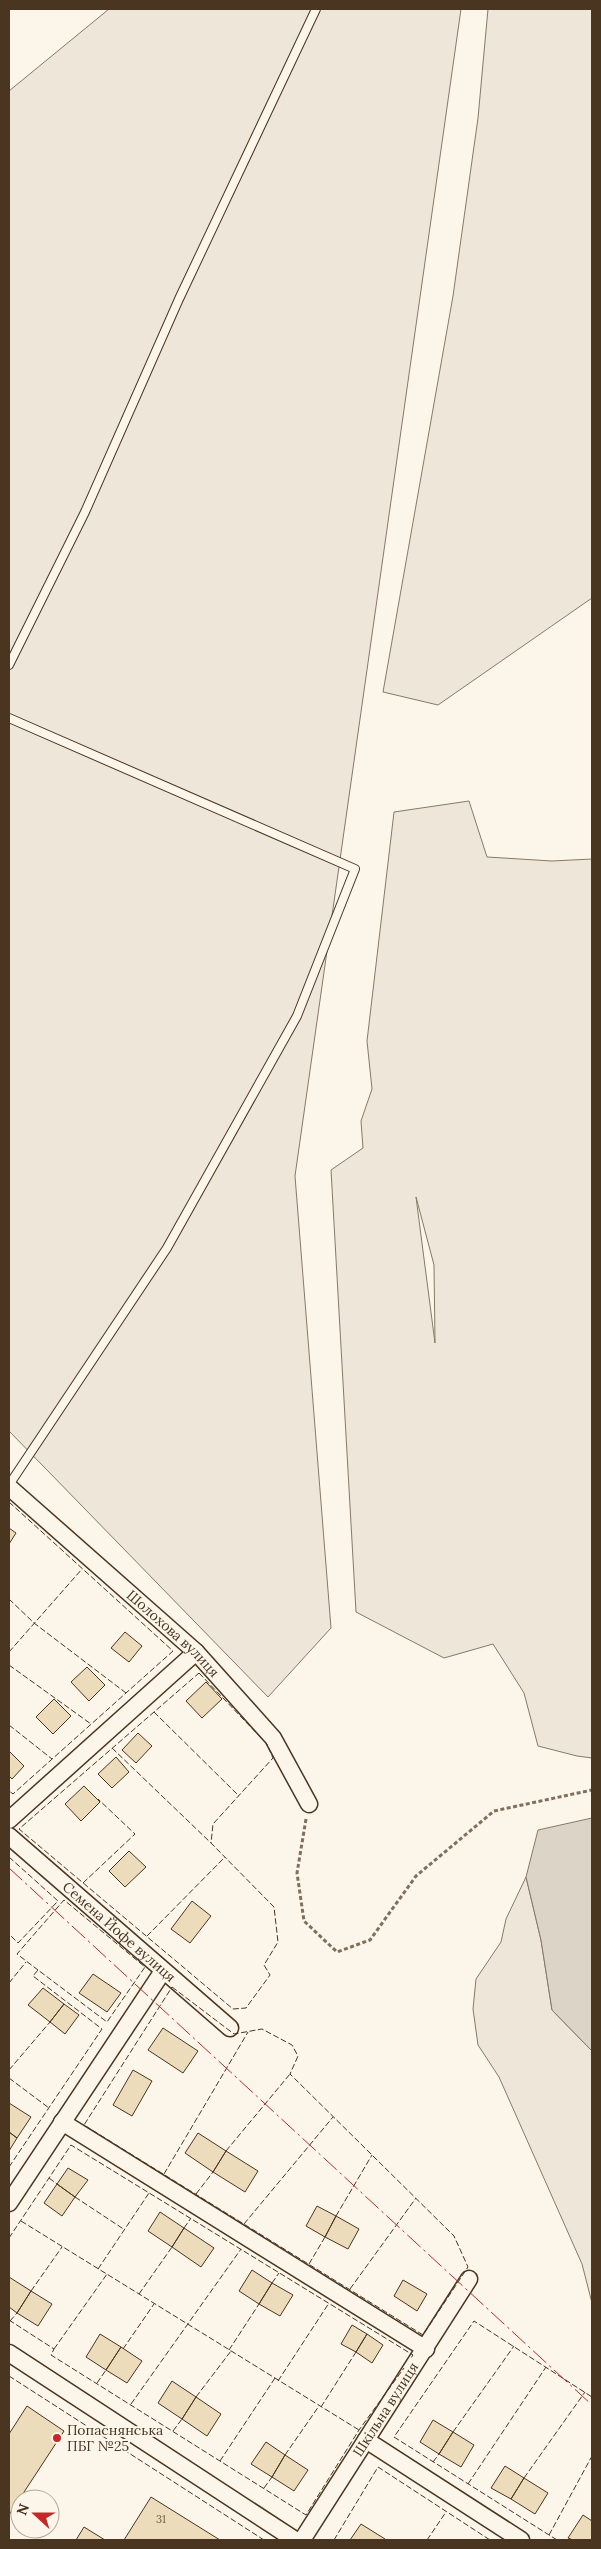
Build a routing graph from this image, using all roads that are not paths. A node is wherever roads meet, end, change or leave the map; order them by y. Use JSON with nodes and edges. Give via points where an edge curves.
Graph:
{"nodes":[{"id":1,"x":316,"y":9,"type":"edge"},
{"id":2,"x":9,"y":665,"type":"edge"},
{"id":3,"x":9,"y":718,"type":"edge"},
{"id":4,"x":9,"y":1486,"type":"edge"},
{"id":5,"x":196,"y":1652,"type":"junction"},
{"id":6,"x":309,"y":1804,"type":"road end"},
{"id":7,"x":9,"y":1820,"type":"edge"},
{"id":8,"x":9,"y":1836,"type":"edge"},
{"id":9,"x":163,"y":1971,"type":"junction"},
{"id":10,"x":230,"y":2028,"type":"dead end"},
{"id":11,"x":62,"y":2122,"type":"junction"},
{"id":12,"x":9,"y":2203,"type":"edge"},
{"id":13,"x":470,"y":2279,"type":"dead end"},
{"id":14,"x":426,"y":2349,"type":"junction"},
{"id":15,"x":9,"y":2352,"type":"edge"},
{"id":16,"x":366,"y":2440,"type":"junction"},
{"id":17,"x":295,"y":2540,"type":"edge"},
{"id":18,"x":302,"y":2540,"type":"edge"},
{"id":19,"x":521,"y":2540,"type":"edge"}],
"edges":[{"from":1,"to":2,"type":"lane","via":[[179,298],[85,512]]},
{"from":3,"to":4,"type":"lane","via":[[355,869],[297,1016],[167,1248]]},
{"from":4,"to":5,"type":"street","name":"Шолохова вулиця"},
{"from":5,"to":6,"type":"street","name":"Шолохова вулиця","via":[[273,1738]]},
{"from":5,"to":7,"type":"street"},
{"from":8,"to":9,"type":"street","name":"Семена Йофе вулиця"},
{"from":9,"to":10,"type":"street","name":"Семена Йофе вулиця"},
{"from":9,"to":11,"type":"street"},
{"from":11,"to":12,"type":"street"},
{"from":11,"to":14,"type":"street"},
{"from":13,"to":14,"type":"street","name":"Шкільна вулиця"},
{"from":14,"to":16,"type":"street","name":"Шкільна вулиця"},
{"from":15,"to":17,"type":"street"},
{"from":16,"to":18,"type":"street","name":"Шкільна вулиця"},
{"from":16,"to":19,"type":"street"}]}
